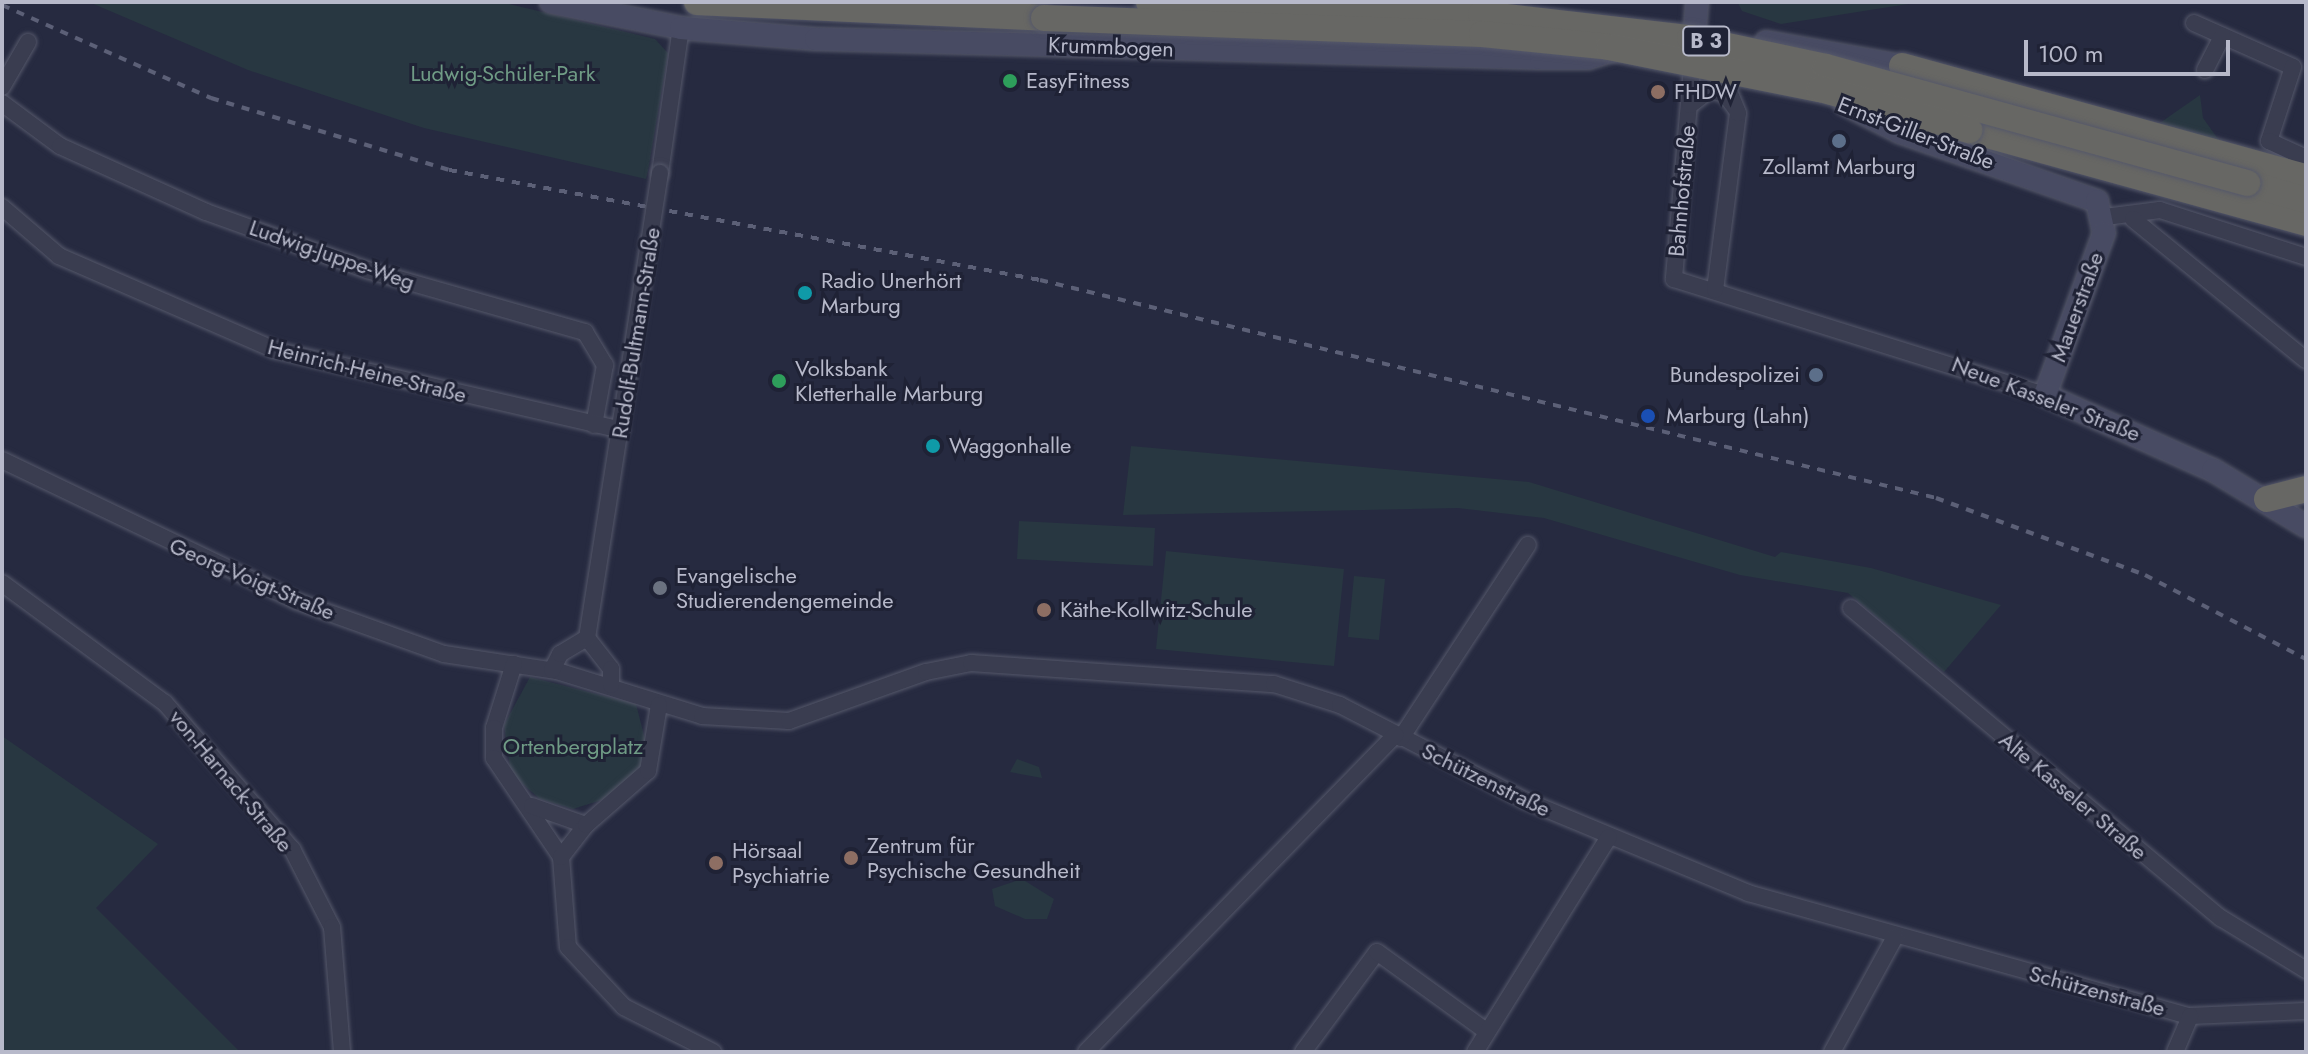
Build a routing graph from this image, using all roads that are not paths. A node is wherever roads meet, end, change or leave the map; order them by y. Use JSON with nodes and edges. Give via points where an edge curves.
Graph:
{"nodes":[{"id":1,"x":551,"y":2,"type":"edge"},
{"id":2,"x":697,"y":2,"type":"edge"},
{"id":3,"x":1149,"y":2,"type":"edge"},
{"id":4,"x":1439,"y":4,"type":"edge"},
{"id":5,"x":2194,"y":23,"type":"dead end"},
{"id":6,"x":1696,"y":27,"type":"edge"},
{"id":7,"x":681,"y":28,"type":"junction"},
{"id":8,"x":1612,"y":32,"type":"junction"},
{"id":9,"x":2222,"y":36,"type":"junction"},
{"id":10,"x":28,"y":42,"type":"dead end"},
{"id":11,"x":1541,"y":58,"type":"junction"},
{"id":12,"x":1902,"y":66,"type":"junction"},
{"id":13,"x":2205,"y":70,"type":"dead end"},
{"id":14,"x":1722,"y":74,"type":"junction"},
{"id":15,"x":2,"y":87,"type":"edge"},
{"id":16,"x":2,"y":103,"type":"edge"},
{"id":17,"x":1689,"y":106,"type":"junction"},
{"id":18,"x":1738,"y":113,"type":"junction"},
{"id":19,"x":1950,"y":149,"type":"junction"},
{"id":20,"x":2306,"y":158,"type":"edge"},
{"id":21,"x":2306,"y":177,"type":"edge"},
{"id":22,"x":2247,"y":199,"type":"junction"},
{"id":23,"x":2306,"y":200,"type":"edge"},
{"id":24,"x":2,"y":207,"type":"edge"},
{"id":25,"x":2105,"y":217,"type":"junction"},
{"id":26,"x":2133,"y":219,"type":"junction"},
{"id":27,"x":2306,"y":223,"type":"edge"},
{"id":28,"x":2306,"y":237,"type":"edge"},
{"id":29,"x":2306,"y":257,"type":"edge"},
{"id":30,"x":1715,"y":290,"type":"junction"},
{"id":31,"x":1770,"y":307,"type":"joint"},
{"id":32,"x":2306,"y":360,"type":"edge"},
{"id":33,"x":2045,"y":395,"type":"junction"},
{"id":34,"x":594,"y":425,"type":"junction"},
{"id":35,"x":621,"y":430,"type":"junction"},
{"id":36,"x":2,"y":460,"type":"edge"},
{"id":37,"x":2306,"y":491,"type":"edge"},
{"id":38,"x":2267,"y":499,"type":"junction"},
{"id":39,"x":2302,"y":519,"type":"edge"},
{"id":40,"x":1528,"y":545,"type":"dead end"},
{"id":41,"x":2,"y":583,"type":"edge"},
{"id":42,"x":1851,"y":608,"type":"dead end"},
{"id":43,"x":587,"y":638,"type":"junction"},
{"id":44,"x":514,"y":664,"type":"junction"},
{"id":45,"x":552,"y":670,"type":"junction"},
{"id":46,"x":611,"y":685,"type":"junction"},
{"id":47,"x":659,"y":705,"type":"junction"},
{"id":48,"x":1398,"y":737,"type":"junction"},
{"id":49,"x":527,"y":803,"type":"junction"},
{"id":50,"x":586,"y":825,"type":"junction"},
{"id":51,"x":1609,"y":837,"type":"junction"},
{"id":52,"x":561,"y":857,"type":"junction"},
{"id":53,"x":1895,"y":937,"type":"junction"},
{"id":54,"x":2306,"y":970,"type":"edge"},
{"id":55,"x":2305,"y":1005,"type":"edge"},
{"id":56,"x":2190,"y":1016,"type":"junction"},
{"id":57,"x":1486,"y":1031,"type":"junction"},
{"id":58,"x":342,"y":1052,"type":"edge"},
{"id":59,"x":713,"y":1052,"type":"edge"},
{"id":60,"x":1086,"y":1052,"type":"edge"},
{"id":61,"x":1303,"y":1052,"type":"edge"},
{"id":62,"x":1475,"y":1052,"type":"edge"},
{"id":63,"x":1832,"y":1052,"type":"edge"},
{"id":64,"x":2175,"y":1052,"type":"edge"}],
"edges":[{"from":1,"to":7,"type":"main road","name":"Krummbogen"},
{"from":2,"to":22,"type":"highway","number":"B 3","bridge":true,"via":[[1482,34],[1609,47],[1820,89]]},
{"from":3,"to":22,"type":"highway","number":"B 3","bridge":true,"via":[[1481,14],[1690,38],[1868,78]]},
{"from":4,"to":8,"type":"highway"},
{"from":5,"to":9,"type":"street"},
{"from":6,"to":8,"type":"main road","name":"Krummbogen"},
{"from":6,"to":11,"type":"main road","name":"Krummbogen","via":[[1588,58]]},
{"from":6,"to":12,"type":"main road"},
{"from":6,"to":14,"type":"main road","name":"Ernst-Giller-Straße"},
{"from":6,"to":17,"type":"street","name":"Bahnhofstraße"},
{"from":7,"to":11,"type":"main road","name":"Krummbogen","via":[[816,39]]},
{"from":7,"to":35,"type":"street","name":"Rudolf-Bultmann-Straße","bridge":true},
{"from":8,"to":11,"type":"main road","name":"Krummbogen"},
{"from":9,"to":13,"type":"street"},
{"from":9,"to":20,"type":"street","via":[[2293,67],[2269,141]]},
{"from":10,"to":15,"type":"street"},
{"from":12,"to":19,"type":"main road"},
{"from":12,"to":21,"type":"highway"},
{"from":14,"to":18,"type":"street","name":"Bahnhofstraße"},
{"from":14,"to":19,"type":"main road","name":"Ernst-Giller-Straße","via":[[1855,107]]},
{"from":16,"to":34,"type":"street","name":"Ludwig-Juppe-Weg","via":[[60,146],[206,212],[367,270],[585,332],[605,365]]},
{"from":17,"to":18,"type":"street","name":"Bahnhofstraße","via":[[1710,90],[1725,94]]},
{"from":17,"to":30,"type":"street","name":"Bahnhofstraße","via":[[1674,279]]},
{"from":18,"to":30,"type":"street","name":"Bahnhofstraße"},
{"from":19,"to":25,"type":"main road","name":"Ernst-Giller-Straße","via":[[2074,190],[2097,201]]},
{"from":22,"to":23,"type":"highway","number":"B 3"},
{"from":22,"to":27,"type":"highway","number":"B 3"},
{"from":22,"to":28,"type":"highway"},
{"from":24,"to":34,"type":"street","name":"Heinrich-Heine-Straße","via":[[85,269],[275,350]]},
{"from":25,"to":26,"type":"street"},
{"from":25,"to":33,"type":"main road","name":"Mauerstraße"},
{"from":26,"to":29,"type":"street","via":[[2160,210]]},
{"from":26,"to":32,"type":"street"},
{"from":30,"to":31,"type":"street","name":"Bahnhofstraße"},
{"from":31,"to":33,"type":"street","name":"Neue Kasseler Straße"},
{"from":33,"to":38,"type":"main road","name":"Neue Kasseler Straße"},
{"from":34,"to":35,"type":"street","name":"Heinrich-Heine-Straße"},
{"from":35,"to":43,"type":"street","name":"Rudolf-Bultmann-Straße"},
{"from":36,"to":44,"type":"street","name":"Georg-Voigt-Straße","via":[[296,601],[444,654]]},
{"from":37,"to":38,"type":"highway"},
{"from":37,"to":39,"type":"highway"},
{"from":38,"to":39,"type":"main road","name":"Neue Kasseler Straße"},
{"from":40,"to":48,"type":"street"},
{"from":41,"to":58,"type":"street","name":"von-Harnack-Straße","via":[[165,703],[292,849],[332,927]]},
{"from":42,"to":54,"type":"street","name":"Alte Kasseler Straße","via":[[2221,918]]},
{"from":43,"to":45,"type":"street","via":[[560,654]]},
{"from":43,"to":46,"type":"street","via":[[611,669]]},
{"from":44,"to":45,"type":"street"},
{"from":44,"to":49,"type":"street","via":[[494,728],[494,758]]},
{"from":45,"to":46,"type":"street"},
{"from":46,"to":47,"type":"street"},
{"from":47,"to":48,"type":"street","name":"Schützenstraße","via":[[741,722],[789,721],[939,668],[1009,662],[1274,684],[1325,698]]},
{"from":47,"to":50,"type":"street","via":[[648,771]]},
{"from":48,"to":51,"type":"street","name":"Schützenstraße"},
{"from":48,"to":60,"type":"street"},
{"from":49,"to":50,"type":"street"},
{"from":49,"to":52,"type":"street"},
{"from":50,"to":52,"type":"street"},
{"from":51,"to":53,"type":"street","name":"Schützenstraße","via":[[1748,893]]},
{"from":51,"to":57,"type":"street"},
{"from":52,"to":59,"type":"street","via":[[562,924],[574,958],[624,1007]]},
{"from":53,"to":56,"type":"street","name":"Schützenstraße"},
{"from":53,"to":63,"type":"street"},
{"from":55,"to":56,"type":"street","name":"Schützenstraße"},
{"from":56,"to":64,"type":"street"},
{"from":57,"to":61,"type":"street","via":[[1377,952]]},
{"from":57,"to":62,"type":"street"}]}
